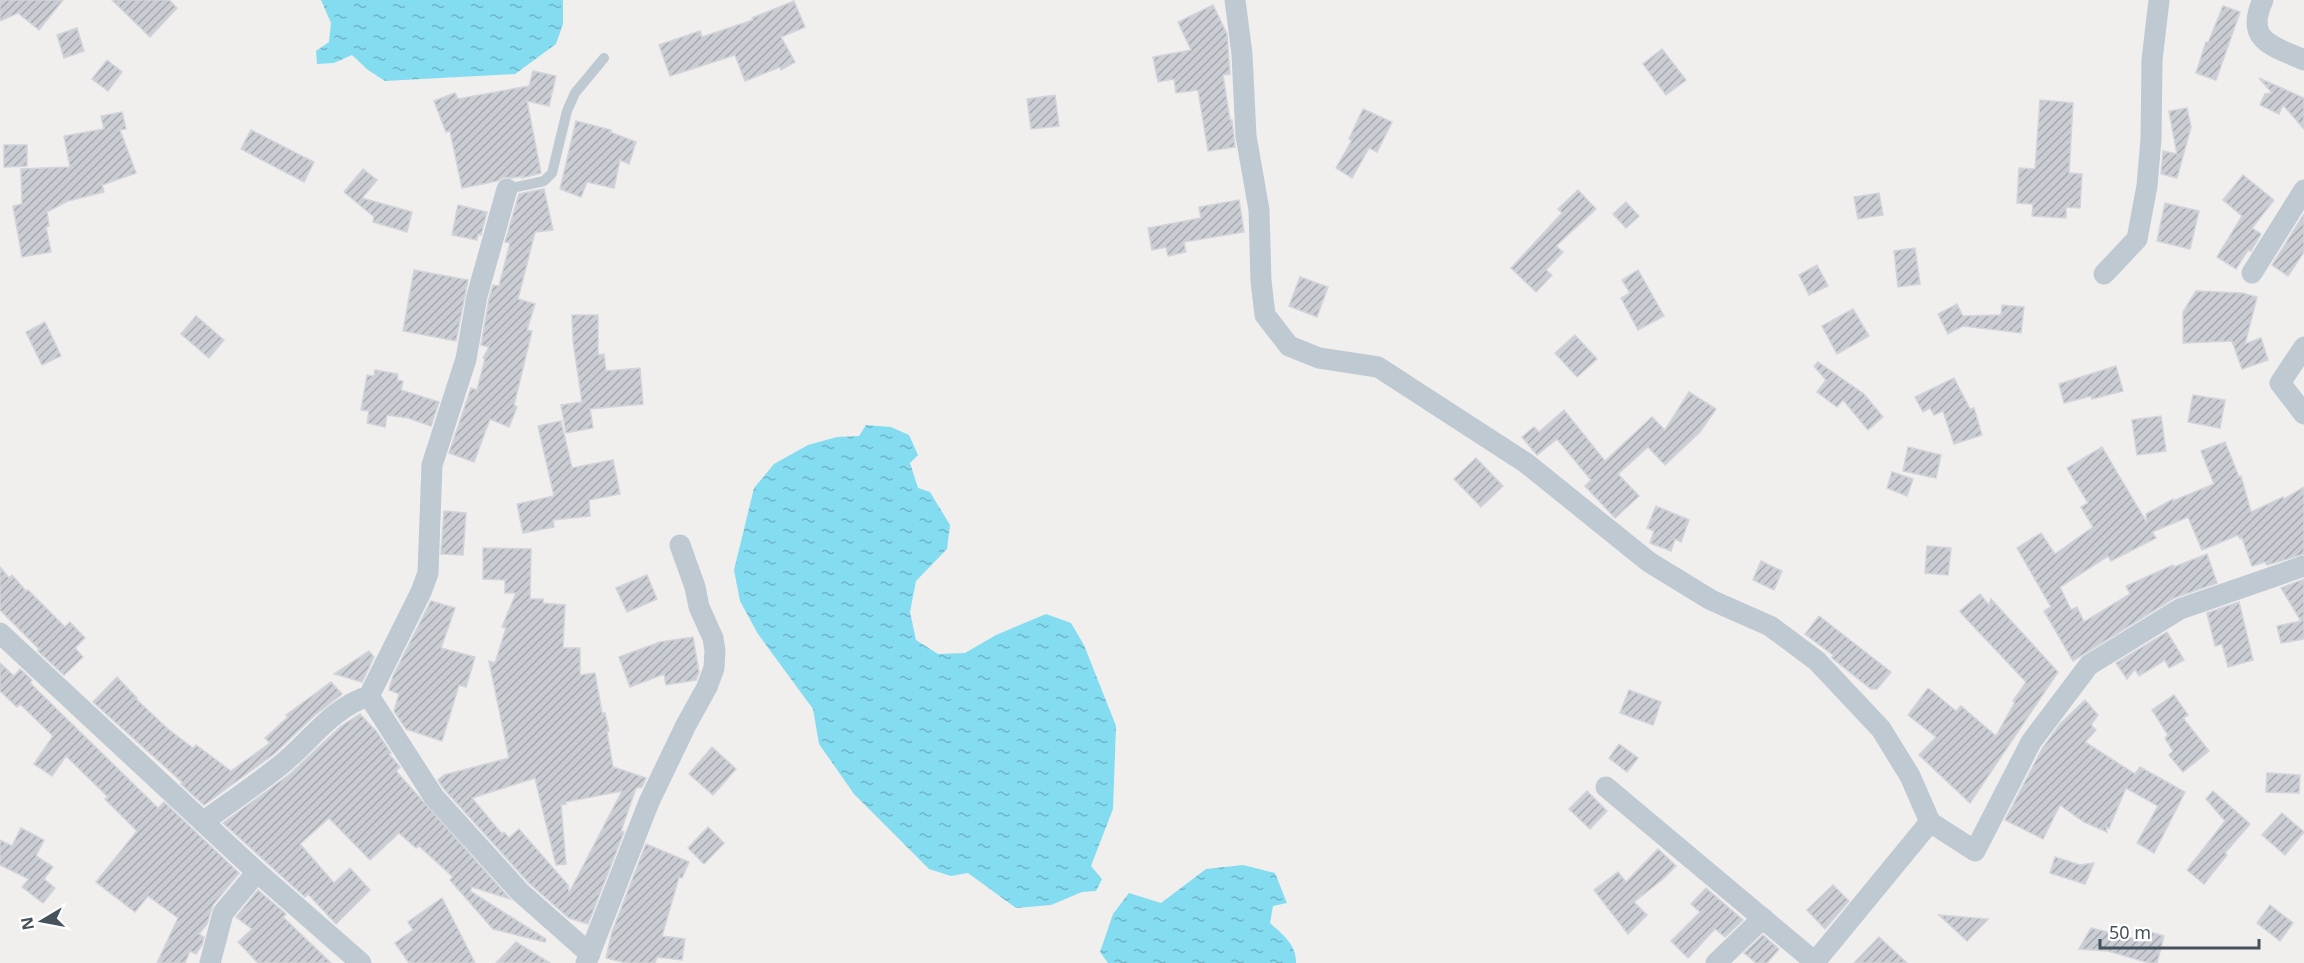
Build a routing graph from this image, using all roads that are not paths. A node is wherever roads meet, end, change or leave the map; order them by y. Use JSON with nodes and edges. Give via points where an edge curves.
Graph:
{"nodes":[{"id":1,"x":1234,"y":0,"type":"edge"},
{"id":2,"x":2159,"y":0,"type":"edge"},
{"id":3,"x":2263,"y":0,"type":"edge"},
{"id":4,"x":604,"y":58,"type":"dead end"},
{"id":5,"x":2304,"y":60,"type":"edge"},
{"id":6,"x":507,"y":189,"type":"joint"},
{"id":7,"x":2304,"y":190,"type":"edge"},
{"id":8,"x":2252,"y":273,"type":"dead end"},
{"id":9,"x":2104,"y":274,"type":"dead end"},
{"id":10,"x":2304,"y":347,"type":"edge"},
{"id":11,"x":2304,"y":414,"type":"edge"},
{"id":12,"x":680,"y":545,"type":"dead end"},
{"id":13,"x":2304,"y":566,"type":"edge"},
{"id":14,"x":0,"y":633,"type":"edge"},
{"id":15,"x":369,"y":696,"type":"junction"},
{"id":16,"x":1606,"y":787,"type":"dead end"},
{"id":17,"x":203,"y":822,"type":"junction"},
{"id":18,"x":1930,"y":822,"type":"junction"},
{"id":19,"x":257,"y":872,"type":"junction"},
{"id":20,"x":1763,"y":918,"type":"junction"},
{"id":21,"x":588,"y":959,"type":"edge"},
{"id":22,"x":210,"y":963,"type":"edge"},
{"id":23,"x":361,"y":963,"type":"edge"},
{"id":24,"x":1716,"y":963,"type":"edge"},
{"id":25,"x":1815,"y":963,"type":"edge"}],
"edges":[{"from":1,"to":18,"type":"street","via":[[1242,54],[1246,136],[1259,210],[1265,315],[1289,346],[1318,358],[1378,367],[1526,463],[1649,562],[1711,600],[1770,626],[1817,661],[1881,729],[1910,776]]},
{"from":2,"to":9,"type":"street","via":[[2152,60],[2147,186],[2137,239]]},
{"from":3,"to":5,"type":"street","via":[[2256,28],[2262,39]]},
{"from":4,"to":6,"type":"lane","via":[[575,93],[552,173],[544,180]]},
{"from":6,"to":15,"type":"street","via":[[477,296],[466,359],[432,465],[428,573]]},
{"from":7,"to":8,"type":"street"},
{"from":10,"to":11,"type":"street","via":[[2280,383]]},
{"from":12,"to":21,"type":"street","via":[[713,639],[714,668],[649,802]]},
{"from":13,"to":18,"type":"street","via":[[2180,609],[2090,665],[2031,742],[1975,851]]},
{"from":14,"to":17,"type":"street"},
{"from":15,"to":17,"type":"street","via":[[336,713],[282,763]]},
{"from":15,"to":21,"type":"street","via":[[434,797],[520,892]]},
{"from":16,"to":20,"type":"street"},
{"from":17,"to":19,"type":"street"},
{"from":18,"to":25,"type":"street"},
{"from":19,"to":22,"type":"street","via":[[223,913]]},
{"from":19,"to":23,"type":"street"},
{"from":20,"to":24,"type":"street"},
{"from":20,"to":25,"type":"street"}]}
